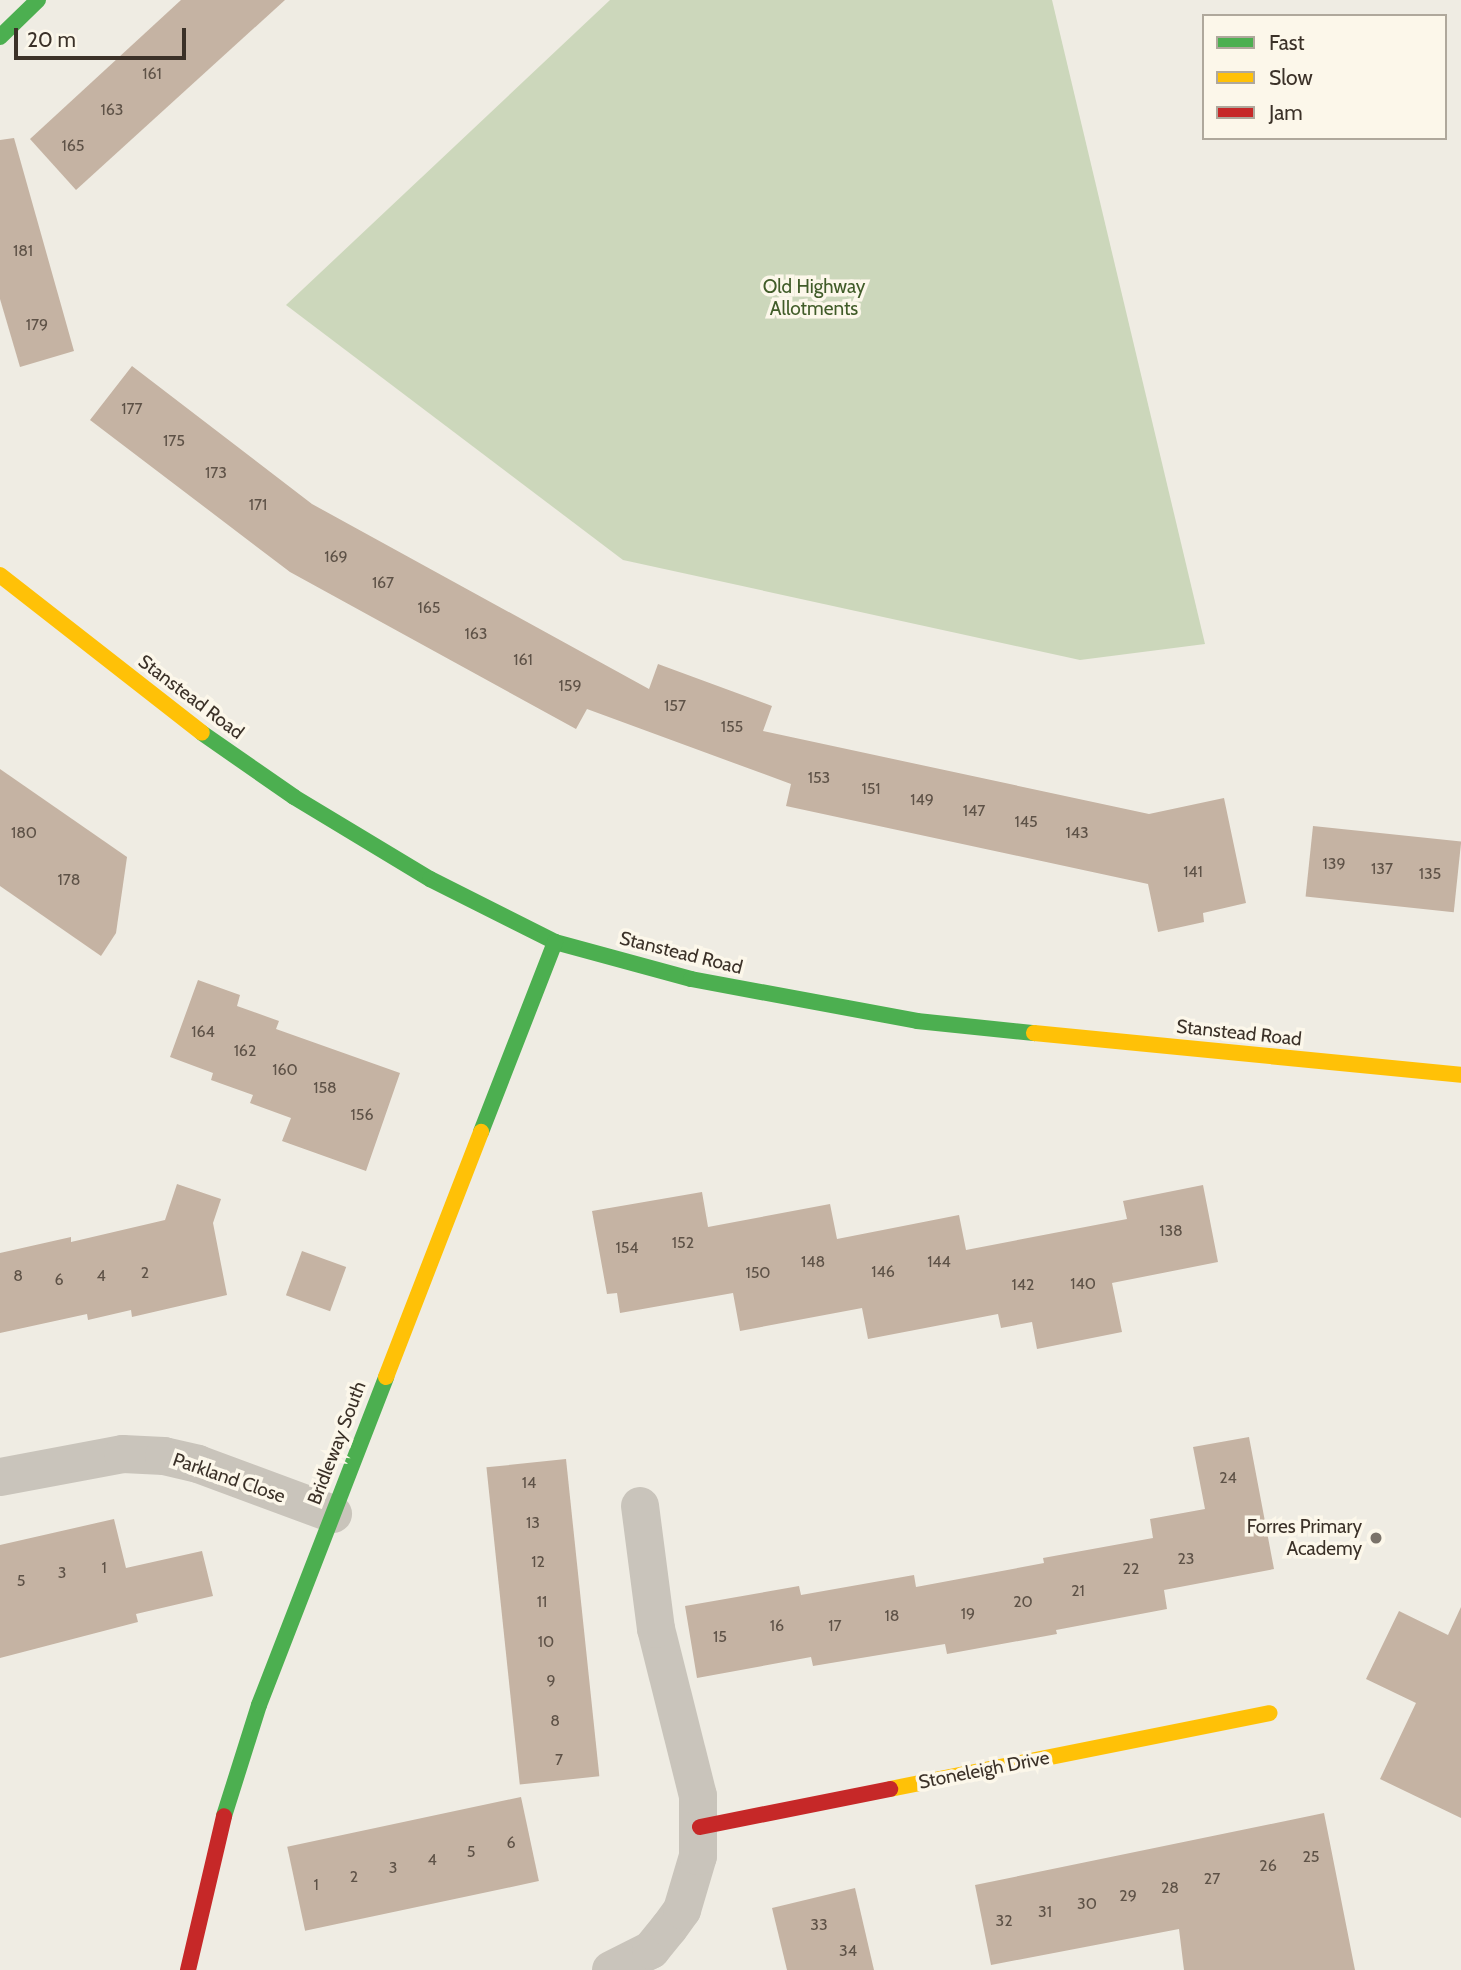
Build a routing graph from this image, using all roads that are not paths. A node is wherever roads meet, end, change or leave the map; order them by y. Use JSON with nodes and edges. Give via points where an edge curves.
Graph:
{"nodes":[{"id":1,"x":38,"y":0,"type":"edge"},
{"id":2,"x":0,"y":37,"type":"edge"},
{"id":3,"x":0,"y":575,"type":"edge"},
{"id":4,"x":555,"y":942,"type":"junction"},
{"id":5,"x":1461,"y":1075,"type":"edge"},
{"id":6,"x":0,"y":1477,"type":"edge"},
{"id":7,"x":640,"y":1506,"type":"dead end"},
{"id":8,"x":333,"y":1514,"type":"junction"},
{"id":9,"x":1269,"y":1713,"type":"dead end"},
{"id":10,"x":699,"y":1827,"type":"junction"},
{"id":11,"x":658,"y":1960,"type":"edge"},
{"id":12,"x":188,"y":1970,"type":"edge"},
{"id":13,"x":611,"y":1970,"type":"edge"}],
"edges":[{"from":1,"to":2,"type":"street"},
{"from":3,"to":4,"type":"street","name":"Stanstead Road","via":[[171,709],[294,797],[430,880]]},
{"from":4,"to":5,"type":"street","name":"Stanstead Road","via":[[705,982],[917,1021]]},
{"from":4,"to":8,"type":"street","name":"Bridleway South"},
{"from":6,"to":8,"type":"street","name":"Parkland Close","via":[[123,1454],[164,1455]]},
{"from":7,"to":10,"type":"street","via":[[656,1629],[691,1763]]},
{"from":8,"to":12,"type":"street","name":"Bridleway South","via":[[283,1640],[224,1814]]},
{"from":9,"to":10,"type":"street","name":"Stoneleigh Drive"},
{"from":10,"to":11,"type":"street","via":[[689,1892]]},
{"from":11,"to":13,"type":"street"}]}
